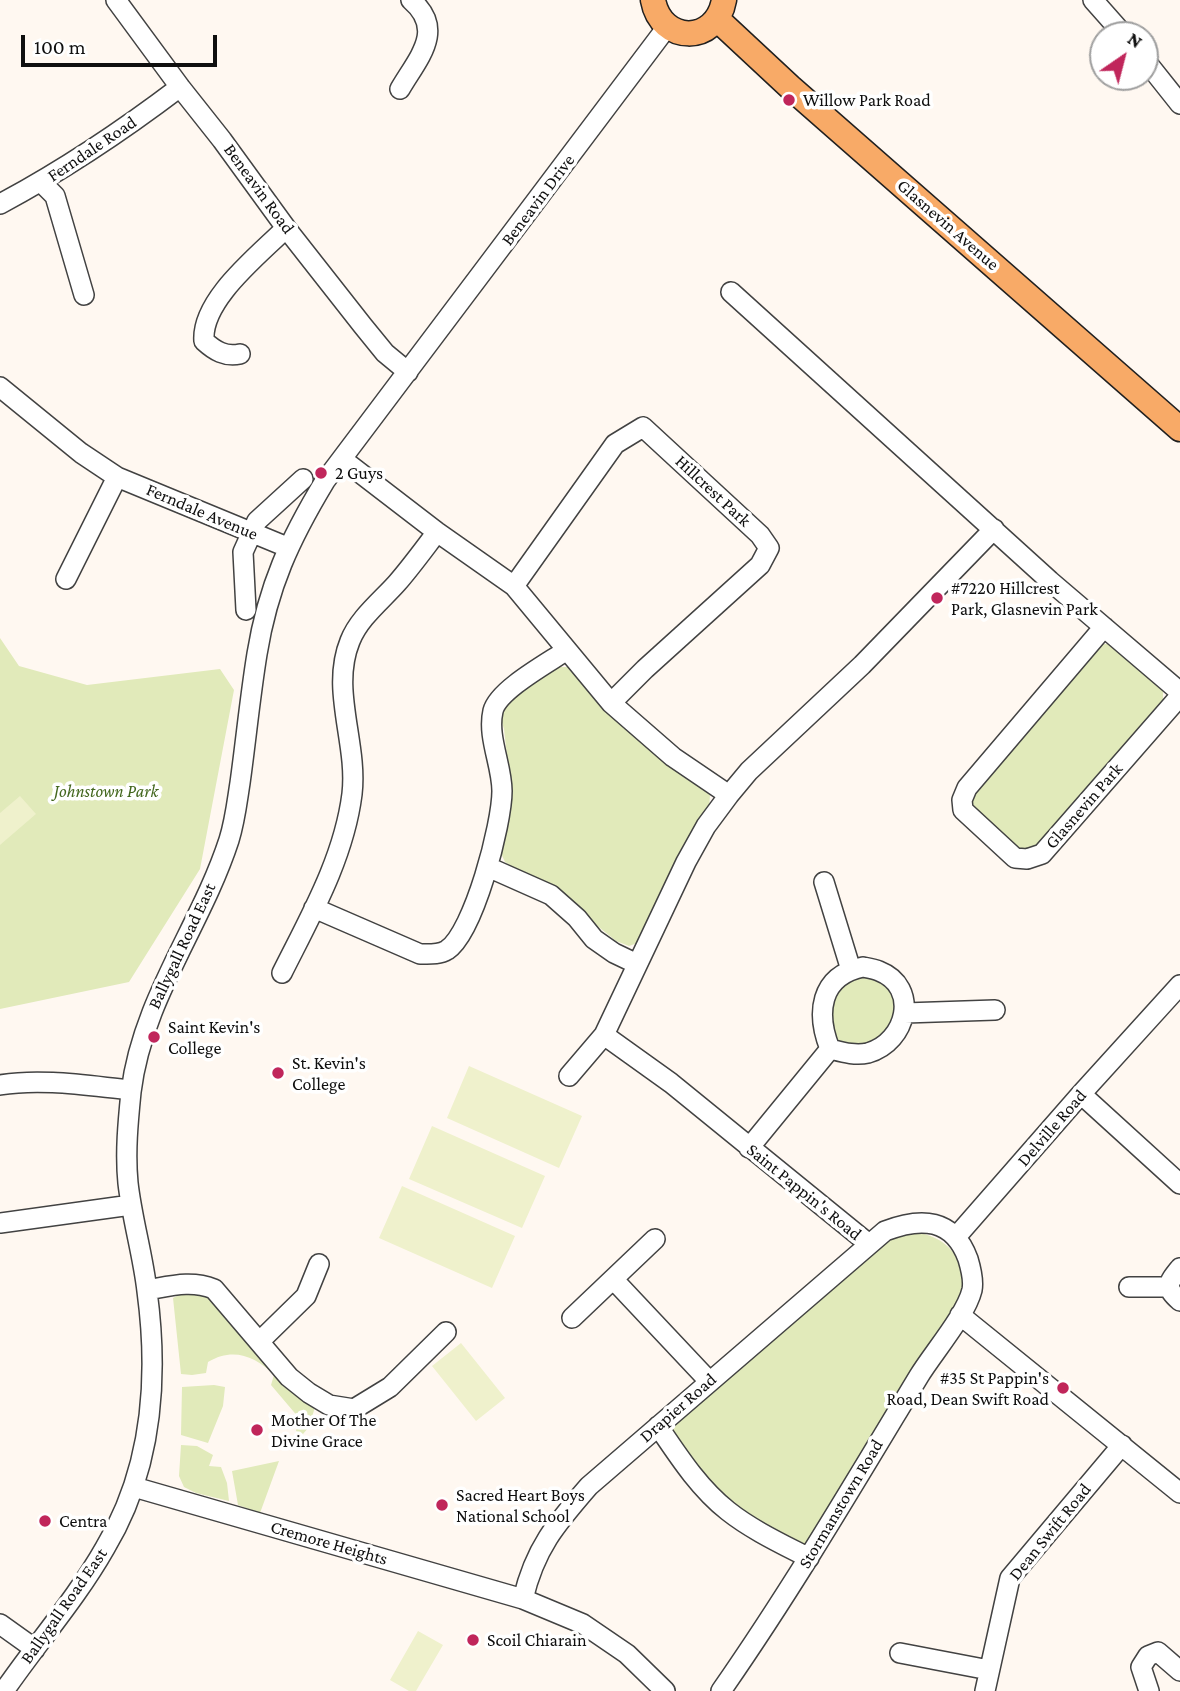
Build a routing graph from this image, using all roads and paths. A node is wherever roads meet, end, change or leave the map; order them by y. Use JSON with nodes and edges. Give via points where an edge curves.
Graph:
{"nodes":[{"id":1,"x":116,"y":0,"type":"edge"},
{"id":2,"x":411,"y":0,"type":"edge"},
{"id":3,"x":653,"y":0,"type":"edge"},
{"id":4,"x":1093,"y":0,"type":"edge"},
{"id":5,"x":720,"y":10,"type":"edge"},
{"id":6,"x":1112,"y":21,"type":"edge"},
{"id":7,"x":667,"y":27,"type":"junction"},
{"id":8,"x":1159,"y":78,"type":"edge"},
{"id":9,"x":180,"y":87,"type":"junction"},
{"id":10,"x":400,"y":89,"type":"dead end"},
{"id":11,"x":1180,"y":104,"type":"edge"},
{"id":12,"x":41,"y":182,"type":"junction"},
{"id":13,"x":0,"y":204,"type":"edge"},
{"id":14,"x":286,"y":228,"type":"junction"},
{"id":15,"x":731,"y":292,"type":"dead end"},
{"id":16,"x":84,"y":295,"type":"dead end"},
{"id":17,"x":240,"y":354,"type":"dead end"},
{"id":18,"x":408,"y":372,"type":"junction"},
{"id":19,"x":0,"y":387,"type":"edge"},
{"id":20,"x":1180,"y":429,"type":"edge"},
{"id":21,"x":342,"y":459,"type":"junction"},
{"id":22,"x":117,"y":477,"type":"junction"},
{"id":23,"x":303,"y":479,"type":"dead end"},
{"id":24,"x":994,"y":529,"type":"junction"},
{"id":25,"x":437,"y":532,"type":"junction"},
{"id":26,"x":251,"y":534,"type":"junction"},
{"id":27,"x":287,"y":547,"type":"junction"},
{"id":28,"x":66,"y":579,"type":"dead end"},
{"id":29,"x":514,"y":586,"type":"junction"},
{"id":30,"x":246,"y":610,"type":"dead end"},
{"id":31,"x":1104,"y":627,"type":"junction"},
{"id":32,"x":566,"y":650,"type":"junction"},
{"id":33,"x":1180,"y":694,"type":"edge"},
{"id":34,"x":611,"y":703,"type":"junction"},
{"id":35,"x":729,"y":795,"type":"junction"},
{"id":36,"x":488,"y":867,"type":"junction"},
{"id":37,"x":824,"y":882,"type":"dead end"},
{"id":38,"x":314,"y":908,"type":"junction"},
{"id":39,"x":637,"y":964,"type":"junction"},
{"id":40,"x":851,"y":970,"type":"junction"},
{"id":41,"x":282,"y":973,"type":"dead end"},
{"id":42,"x":1180,"y":985,"type":"edge"},
{"id":43,"x":995,"y":1010,"type":"dead end"},
{"id":44,"x":905,"y":1013,"type":"junction"},
{"id":45,"x":604,"y":1035,"type":"junction"},
{"id":46,"x":830,"y":1049,"type":"junction"},
{"id":47,"x":569,"y":1076,"type":"dead end"},
{"id":48,"x":0,"y":1085,"type":"edge"},
{"id":49,"x":131,"y":1090,"type":"junction"},
{"id":50,"x":1081,"y":1094,"type":"junction"},
{"id":51,"x":749,"y":1147,"type":"junction"},
{"id":52,"x":1180,"y":1184,"type":"edge"},
{"id":53,"x":131,"y":1205,"type":"junction"},
{"id":54,"x":0,"y":1223,"type":"edge"},
{"id":55,"x":956,"y":1237,"type":"junction"},
{"id":56,"x":655,"y":1239,"type":"dead end"},
{"id":57,"x":869,"y":1244,"type":"junction"},
{"id":58,"x":319,"y":1264,"type":"dead end"},
{"id":59,"x":1180,"y":1268,"type":"edge"},
{"id":60,"x":613,"y":1279,"type":"junction"},
{"id":61,"x":1129,"y":1287,"type":"dead end"},
{"id":62,"x":147,"y":1290,"type":"junction"},
{"id":63,"x":1175,"y":1294,"type":"edge"},
{"id":64,"x":960,"y":1315,"type":"junction"},
{"id":65,"x":572,"y":1318,"type":"dead end"},
{"id":66,"x":446,"y":1332,"type":"dead end"},
{"id":67,"x":260,"y":1341,"type":"junction"},
{"id":68,"x":709,"y":1381,"type":"junction"},
{"id":69,"x":658,"y":1426,"type":"junction"},
{"id":70,"x":1122,"y":1445,"type":"junction"},
{"id":71,"x":134,"y":1487,"type":"junction"},
{"id":72,"x":1180,"y":1493,"type":"edge"},
{"id":73,"x":809,"y":1558,"type":"junction"},
{"id":74,"x":523,"y":1599,"type":"junction"},
{"id":75,"x":0,"y":1624,"type":"edge"},
{"id":76,"x":35,"y":1649,"type":"junction"},
{"id":77,"x":900,"y":1653,"type":"dead end"},
{"id":78,"x":989,"y":1670,"type":"junction"},
{"id":79,"x":1180,"y":1671,"type":"edge"},
{"id":80,"x":4,"y":1691,"type":"edge"},
{"id":81,"x":665,"y":1691,"type":"edge"},
{"id":82,"x":720,"y":1691,"type":"edge"},
{"id":83,"x":985,"y":1691,"type":"edge"},
{"id":84,"x":1149,"y":1691,"type":"edge"}],
"edges":[{"from":1,"to":9,"type":"street","name":"Beneavin Road"},
{"from":2,"to":10,"type":"street","via":[[427,20],[429,34]]},
{"from":3,"to":7,"type":"main road"},
{"from":4,"to":6,"type":"street"},
{"from":5,"to":7,"type":"main road","via":[[709,27],[699,32]]},
{"from":5,"to":20,"type":"main road","name":"Glasnevin Avenue","via":[[790,87]]},
{"from":7,"to":18,"type":"street","name":"Beneavin Drive"},
{"from":8,"to":11,"type":"street"},
{"from":9,"to":12,"type":"street","name":"Ferndale Road","via":[[118,134]]},
{"from":9,"to":14,"type":"street","name":"Beneavin Road"},
{"from":12,"to":13,"type":"street","name":"Ferndale Road"},
{"from":12,"to":16,"type":"street","via":[[55,196]]},
{"from":14,"to":17,"type":"street","via":[[211,308],[204,341],[222,354]]},
{"from":14,"to":18,"type":"street","name":"Beneavin Road","via":[[385,353]]},
{"from":15,"to":24,"type":"street","name":"Glasnevin Park"},
{"from":18,"to":21,"type":"street","name":"Ballygall Road East"},
{"from":19,"to":22,"type":"street","name":"Ferndale Avenue"},
{"from":21,"to":25,"type":"street"},
{"from":21,"to":27,"type":"street","name":"Ballygall Road East"},
{"from":22,"to":26,"type":"street","name":"Ferndale Avenue"},
{"from":22,"to":28,"type":"street"},
{"from":23,"to":26,"type":"street","via":[[257,521]]},
{"from":24,"to":31,"type":"street","name":"Glasnevin Park"},
{"from":24,"to":35,"type":"street"},
{"from":25,"to":29,"type":"street"},
{"from":25,"to":38,"type":"street","via":[[351,639],[343,666],[352,794],[342,837]]},
{"from":26,"to":27,"type":"street","name":"Ferndale Avenue"},
{"from":26,"to":30,"type":"street","via":[[243,552]]},
{"from":27,"to":49,"type":"street","name":"Ballygall Road East","via":[[267,605],[257,654],[234,823],[210,889],[153,1006]]},
{"from":29,"to":32,"type":"street"},
{"from":29,"to":34,"type":"street","name":"Hillcrest Park","via":[[615,443],[643,427],[760,535],[769,548],[760,565]]},
{"from":31,"to":33,"type":"street","name":"Glasnevin Park"},
{"from":31,"to":33,"type":"street","name":"Glasnevin Park","via":[[967,788],[962,800],[963,810],[1015,858],[1042,854]]},
{"from":32,"to":34,"type":"street"},
{"from":32,"to":36,"type":"street","via":[[502,697],[493,710],[502,793]]},
{"from":34,"to":35,"type":"street","via":[[673,757]]},
{"from":35,"to":39,"type":"street","via":[[706,826]]},
{"from":36,"to":38,"type":"street","via":[[460,935],[446,951],[432,955],[420,954]]},
{"from":36,"to":39,"type":"street","via":[[551,895],[594,939]]},
{"from":37,"to":40,"type":"street"},
{"from":38,"to":41,"type":"street"},
{"from":39,"to":45,"type":"street"},
{"from":40,"to":44,"type":"street","via":[[880,971],[897,985]]},
{"from":40,"to":46,"type":"street","via":[[826,993],[823,1004],[822,1021]]},
{"from":42,"to":50,"type":"street","name":"Delville Road"},
{"from":43,"to":44,"type":"street"},
{"from":44,"to":46,"type":"street","via":[[896,1034],[883,1045],[851,1054]]},
{"from":45,"to":47,"type":"street"},
{"from":45,"to":51,"type":"street","name":"Saint Pappin's Road"},
{"from":46,"to":51,"type":"street"},
{"from":48,"to":49,"type":"street","via":[[66,1084]]},
{"from":49,"to":53,"type":"street","name":"Ballygall Road East","via":[[127,1145]]},
{"from":50,"to":52,"type":"street"},
{"from":50,"to":55,"type":"street","name":"Delville Road"},
{"from":51,"to":57,"type":"street","name":"Saint Pappin's Road"},
{"from":53,"to":54,"type":"street"},
{"from":53,"to":62,"type":"street","name":"Ballygall Road East"},
{"from":55,"to":57,"type":"street","name":"Saint Pappin's Road","via":[[930,1224],[908,1222]]},
{"from":55,"to":64,"type":"street","via":[[972,1270],[972,1291]]},
{"from":56,"to":60,"type":"street"},
{"from":57,"to":68,"type":"street","name":"Drapier Road"},
{"from":58,"to":67,"type":"street","via":[[306,1296]]},
{"from":59,"to":63,"type":"street","via":[[1170,1281]]},
{"from":60,"to":65,"type":"street"},
{"from":60,"to":68,"type":"street"},
{"from":61,"to":63,"type":"street"},
{"from":62,"to":67,"type":"street","via":[[188,1283],[214,1289]]},
{"from":62,"to":71,"type":"street","name":"Ballygall Road East","via":[[153,1399]]},
{"from":64,"to":70,"type":"street"},
{"from":64,"to":73,"type":"street","name":"Stormanstown Road"},
{"from":66,"to":67,"type":"street","via":[[390,1387],[354,1409],[329,1405],[309,1393],[289,1377]]},
{"from":68,"to":69,"type":"street","name":"Drapier Road"},
{"from":69,"to":73,"type":"street","via":[[695,1478],[728,1511]]},
{"from":69,"to":74,"type":"street","name":"Drapier Road","via":[[589,1486],[551,1530],[530,1570]]},
{"from":70,"to":72,"type":"street"},
{"from":70,"to":78,"type":"street","name":"Dean Swift Road","via":[[1010,1578]]},
{"from":71,"to":74,"type":"street","name":"Cremore Heights"},
{"from":71,"to":76,"type":"street","name":"Ballygall Road East","via":[[107,1546]]},
{"from":73,"to":82,"type":"street","name":"Stormanstown Road"},
{"from":74,"to":81,"type":"street","name":"Cremore Heights","via":[[583,1624],[627,1654]]},
{"from":75,"to":76,"type":"street"},
{"from":76,"to":80,"type":"street","name":"Ballygall Road East"},
{"from":77,"to":78,"type":"street"},
{"from":78,"to":83,"type":"street","name":"Dean Swift Road"},
{"from":79,"to":84,"type":"street","via":[[1158,1651],[1148,1656],[1141,1667]]}]}
